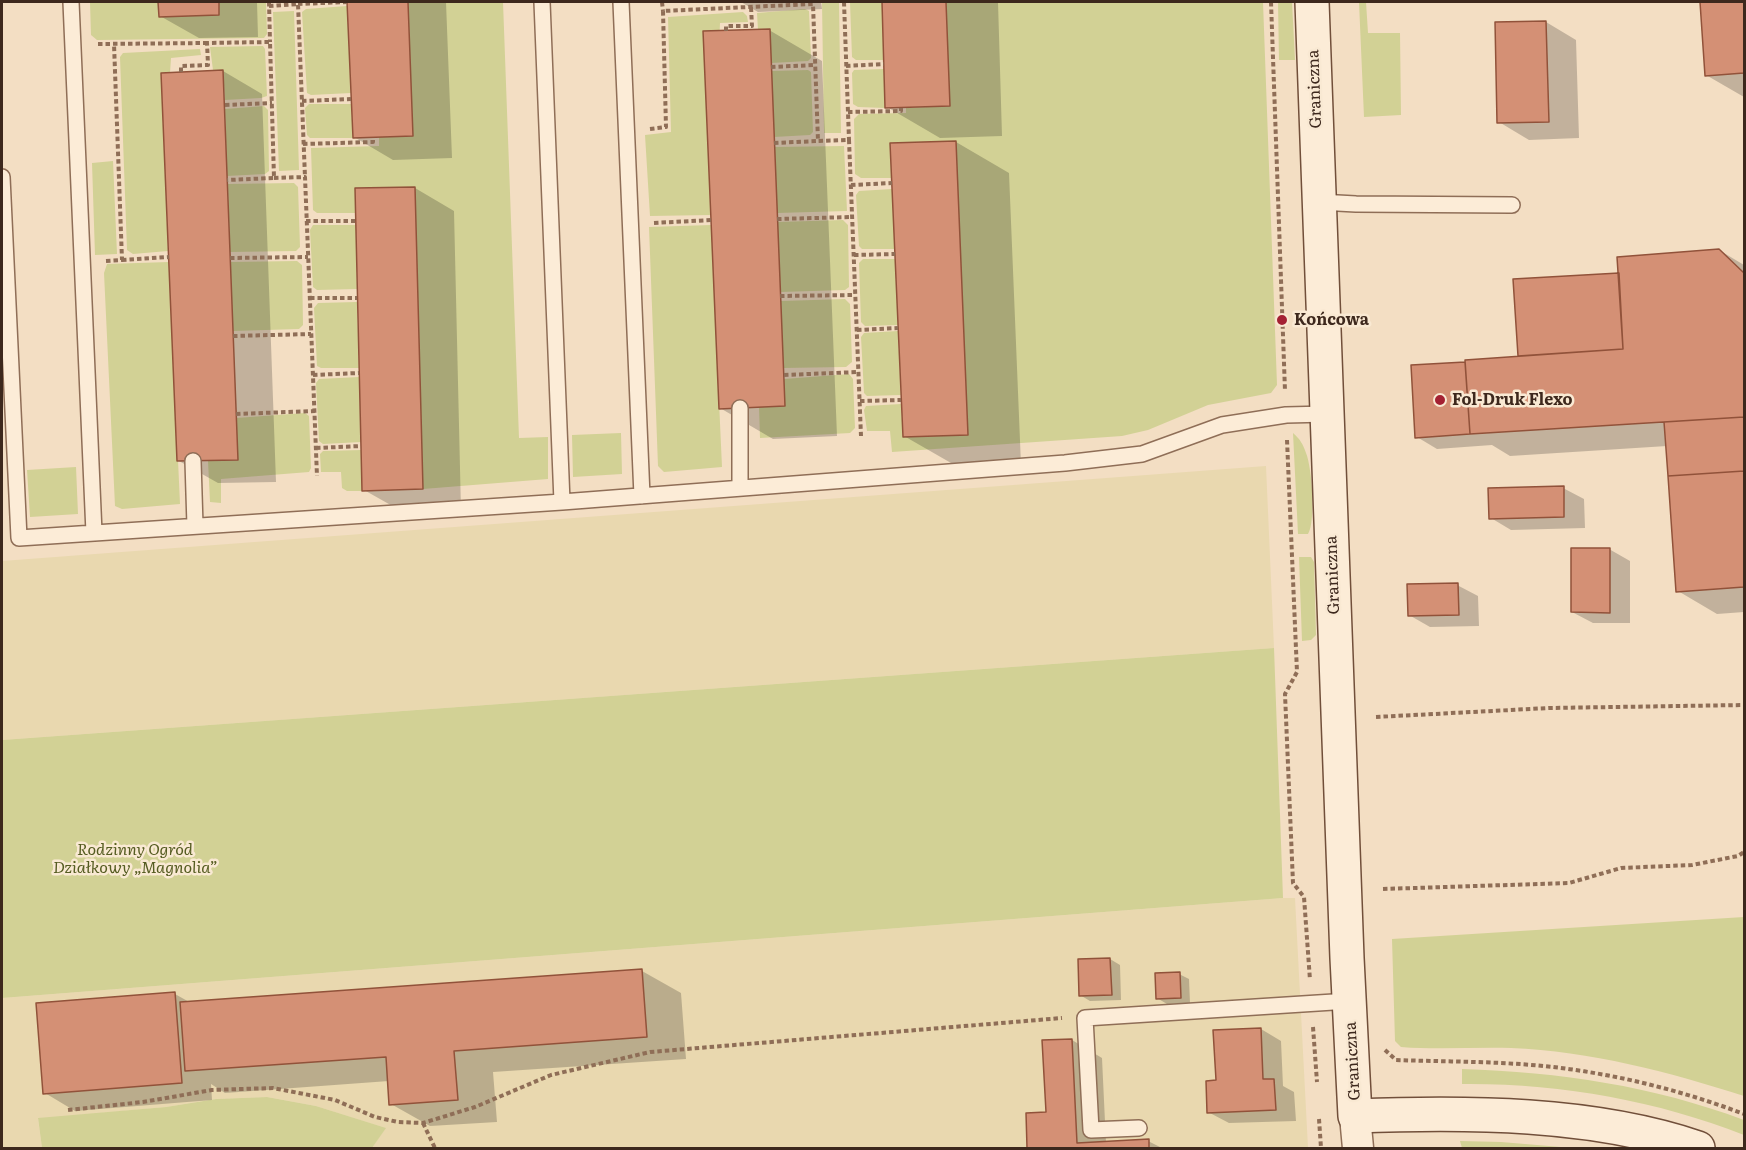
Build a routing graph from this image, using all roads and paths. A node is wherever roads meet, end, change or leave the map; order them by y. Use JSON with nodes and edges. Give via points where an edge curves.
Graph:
{"nodes":[{"id":1,"x":71,"y":2,"type":"edge"},
{"id":2,"x":347,"y":2,"type":"edge"},
{"id":3,"x":542,"y":2,"type":"edge"},
{"id":4,"x":621,"y":2,"type":"edge"},
{"id":5,"x":662,"y":2,"type":"edge"},
{"id":6,"x":844,"y":2,"type":"edge"},
{"id":7,"x":1271,"y":2,"type":"edge"},
{"id":8,"x":1312,"y":2,"type":"edge"},
{"id":9,"x":269,"y":4,"type":"edge"},
{"id":10,"x":298,"y":4,"type":"junction"},
{"id":11,"x":751,"y":7,"type":"junction"},
{"id":12,"x":663,"y":11,"type":"junction"},
{"id":13,"x":726,"y":31,"type":"dead end"},
{"id":14,"x":270,"y":42,"type":"junction"},
{"id":15,"x":207,"y":43,"type":"junction"},
{"id":16,"x":73,"y":45,"type":"junction"},
{"id":17,"x":884,"y":64,"type":"dead end"},
{"id":18,"x":815,"y":65,"type":"junction"},
{"id":19,"x":846,"y":66,"type":"junction"},
{"id":20,"x":771,"y":67,"type":"dead end"},
{"id":21,"x":181,"y":72,"type":"dead end"},
{"id":22,"x":351,"y":99,"type":"dead end"},
{"id":23,"x":302,"y":101,"type":"junction"},
{"id":24,"x":272,"y":103,"type":"junction"},
{"id":25,"x":225,"y":105,"type":"dead end"},
{"id":26,"x":901,"y":108,"type":"dead end"},
{"id":27,"x":848,"y":112,"type":"junction"},
{"id":28,"x":648,"y":129,"type":"dead end"},
{"id":29,"x":373,"y":137,"type":"dead end"},
{"id":30,"x":849,"y":140,"type":"junction"},
{"id":31,"x":818,"y":141,"type":"junction"},
{"id":32,"x":774,"y":143,"type":"dead end"},
{"id":33,"x":303,"y":144,"type":"junction"},
{"id":34,"x":2,"y":177,"type":"edge"},
{"id":35,"x":305,"y":177,"type":"junction"},
{"id":36,"x":274,"y":178,"type":"junction"},
{"id":37,"x":227,"y":180,"type":"dead end"},
{"id":38,"x":892,"y":183,"type":"dead end"},
{"id":39,"x":851,"y":185,"type":"junction"},
{"id":40,"x":1319,"y":202,"type":"junction"},
{"id":41,"x":1512,"y":204,"type":"dead end"},
{"id":42,"x":852,"y":217,"type":"junction"},
{"id":43,"x":777,"y":219,"type":"dead end"},
{"id":44,"x":711,"y":220,"type":"dead end"},
{"id":45,"x":306,"y":221,"type":"junction"},
{"id":46,"x":355,"y":221,"type":"dead end"},
{"id":47,"x":653,"y":223,"type":"dead end"},
{"id":48,"x":895,"y":254,"type":"dead end"},
{"id":49,"x":854,"y":255,"type":"junction"},
{"id":50,"x":169,"y":257,"type":"dead end"},
{"id":51,"x":308,"y":257,"type":"junction"},
{"id":52,"x":230,"y":258,"type":"dead end"},
{"id":53,"x":122,"y":260,"type":"dead end"},
{"id":54,"x":855,"y":295,"type":"junction"},
{"id":55,"x":780,"y":296,"type":"dead end"},
{"id":56,"x":310,"y":298,"type":"junction"},
{"id":57,"x":357,"y":298,"type":"dead end"},
{"id":58,"x":898,"y":328,"type":"dead end"},
{"id":59,"x":857,"y":330,"type":"junction"},
{"id":60,"x":311,"y":333,"type":"junction"},
{"id":61,"x":233,"y":336,"type":"dead end"},
{"id":62,"x":858,"y":372,"type":"junction"},
{"id":63,"x":359,"y":374,"type":"dead end"},
{"id":64,"x":313,"y":375,"type":"junction"},
{"id":65,"x":784,"y":375,"type":"dead end"},
{"id":66,"x":860,"y":400,"type":"junction"},
{"id":67,"x":901,"y":400,"type":"dead end"},
{"id":68,"x":740,"y":408,"type":"dead end"},
{"id":69,"x":315,"y":411,"type":"junction"},
{"id":70,"x":236,"y":414,"type":"dead end"},
{"id":71,"x":1327,"y":414,"type":"junction"},
{"id":72,"x":1286,"y":415,"type":"junction"},
{"id":73,"x":861,"y":436,"type":"dead end"},
{"id":74,"x":361,"y":446,"type":"dead end"},
{"id":75,"x":316,"y":448,"type":"junction"},
{"id":76,"x":193,"y":461,"type":"dead end"},
{"id":77,"x":317,"y":476,"type":"dead end"},
{"id":78,"x":740,"y":488,"type":"junction"},
{"id":79,"x":642,"y":496,"type":"junction"},
{"id":80,"x":562,"y":502,"type":"junction"},
{"id":81,"x":195,"y":526,"type":"junction"},
{"id":82,"x":94,"y":533,"type":"junction"},
{"id":83,"x":1744,"y":705,"type":"edge"},
{"id":84,"x":1376,"y":717,"type":"dead end"},
{"id":85,"x":1744,"y":852,"type":"edge"},
{"id":86,"x":1383,"y":889,"type":"dead end"},
{"id":87,"x":1350,"y":1001,"type":"junction"},
{"id":88,"x":1311,"y":1004,"type":"junction"},
{"id":89,"x":1085,"y":1017,"type":"junction"},
{"id":90,"x":1383,"y":1045,"type":"dead end"},
{"id":91,"x":1318,"y":1093,"type":"dead end"},
{"id":92,"x":68,"y":1110,"type":"dead end"},
{"id":93,"x":1744,"y":1114,"type":"edge"},
{"id":94,"x":1319,"y":1115,"type":"dead end"},
{"id":95,"x":1355,"y":1116,"type":"junction"},
{"id":96,"x":423,"y":1123,"type":"junction"},
{"id":97,"x":1139,"y":1128,"type":"dead end"},
{"id":98,"x":435,"y":1149,"type":"edge"},
{"id":99,"x":1321,"y":1149,"type":"edge"},
{"id":100,"x":1358,"y":1149,"type":"edge"},
{"id":101,"x":1698,"y":1149,"type":"edge"}],
"edges":[{"from":1,"to":16,"type":"lane"},
{"from":2,"to":10,"type":"path"},
{"from":3,"to":80,"type":"lane"},
{"from":4,"to":79,"type":"lane"},
{"from":5,"to":12,"type":"path"},
{"from":6,"to":19,"type":"path"},
{"from":7,"to":72,"type":"path"},
{"from":8,"to":40,"type":"street","name":"Graniczna"},
{"from":9,"to":10,"type":"path"},
{"from":9,"to":14,"type":"path"},
{"from":10,"to":23,"type":"path"},
{"from":11,"to":12,"type":"path"},
{"from":11,"to":13,"type":"path","via":[[753,26],[726,26]]},
{"from":11,"to":18,"type":"path","via":[[813,4]]},
{"from":12,"to":28,"type":"path","via":[[666,127]]},
{"from":14,"to":15,"type":"path"},
{"from":14,"to":24,"type":"path"},
{"from":15,"to":16,"type":"path"},
{"from":15,"to":21,"type":"path","via":[[208,65],[181,66]]},
{"from":16,"to":82,"type":"lane"},
{"from":17,"to":19,"type":"path"},
{"from":18,"to":20,"type":"path"},
{"from":18,"to":31,"type":"path"},
{"from":19,"to":27,"type":"path"},
{"from":22,"to":23,"type":"path"},
{"from":23,"to":33,"type":"path"},
{"from":24,"to":25,"type":"path"},
{"from":24,"to":36,"type":"path"},
{"from":26,"to":27,"type":"path","via":[[902,111]]},
{"from":27,"to":30,"type":"path"},
{"from":29,"to":33,"type":"path","via":[[373,142]]},
{"from":30,"to":31,"type":"path"},
{"from":30,"to":39,"type":"path"},
{"from":31,"to":32,"type":"path"},
{"from":33,"to":35,"type":"path"},
{"from":34,"to":82,"type":"lane","via":[[19,538]]},
{"from":35,"to":36,"type":"path"},
{"from":35,"to":45,"type":"path"},
{"from":36,"to":37,"type":"path"},
{"from":38,"to":39,"type":"path"},
{"from":39,"to":42,"type":"path"},
{"from":40,"to":41,"type":"lane"},
{"from":40,"to":71,"type":"street","name":"Graniczna"},
{"from":42,"to":43,"type":"path"},
{"from":42,"to":49,"type":"path"},
{"from":44,"to":47,"type":"path"},
{"from":45,"to":46,"type":"path"},
{"from":45,"to":51,"type":"path"},
{"from":48,"to":49,"type":"path"},
{"from":49,"to":54,"type":"path"},
{"from":50,"to":53,"type":"path"},
{"from":51,"to":52,"type":"path"},
{"from":51,"to":56,"type":"path"},
{"from":54,"to":55,"type":"path"},
{"from":54,"to":59,"type":"path"},
{"from":56,"to":57,"type":"path"},
{"from":56,"to":60,"type":"path"},
{"from":58,"to":59,"type":"path"},
{"from":59,"to":62,"type":"path"},
{"from":60,"to":61,"type":"path"},
{"from":60,"to":64,"type":"path"},
{"from":62,"to":65,"type":"path"},
{"from":62,"to":66,"type":"path"},
{"from":63,"to":64,"type":"path"},
{"from":64,"to":69,"type":"path"},
{"from":66,"to":67,"type":"path"},
{"from":66,"to":73,"type":"path"},
{"from":68,"to":78,"type":"lane"},
{"from":69,"to":70,"type":"path"},
{"from":69,"to":75,"type":"path"},
{"from":71,"to":72,"type":"lane"},
{"from":71,"to":87,"type":"street","name":"Graniczna"},
{"from":72,"to":78,"type":"lane","via":[[1222,425],[1142,454]]},
{"from":72,"to":88,"type":"path","via":[[1297,672],[1285,694],[1293,883],[1304,897]]},
{"from":74,"to":75,"type":"path"},
{"from":75,"to":77,"type":"path"},
{"from":76,"to":81,"type":"lane"},
{"from":78,"to":79,"type":"lane"},
{"from":79,"to":80,"type":"lane"},
{"from":80,"to":81,"type":"lane"},
{"from":81,"to":82,"type":"lane"},
{"from":83,"to":84,"type":"path","via":[[1548,708]]},
{"from":85,"to":86,"type":"path","via":[[1692,865],[1621,868],[1569,883]]},
{"from":87,"to":88,"type":"lane"},
{"from":87,"to":95,"type":"street","name":"Graniczna"},
{"from":88,"to":89,"type":"lane"},
{"from":88,"to":91,"type":"path"},
{"from":89,"to":96,"type":"path","via":[[650,1052],[551,1075],[475,1107]]},
{"from":89,"to":97,"type":"lane","via":[[1091,1130]]},
{"from":90,"to":93,"type":"path","via":[[1396,1060],[1561,1068],[1638,1082]]},
{"from":92,"to":96,"type":"path","via":[[212,1090],[273,1088],[335,1100],[375,1117]]},
{"from":94,"to":99,"type":"path"},
{"from":95,"to":100,"type":"street","name":"Graniczna"},
{"from":95,"to":101,"type":"street","via":[[1451,1114],[1550,1119],[1620,1129]]},
{"from":96,"to":98,"type":"path"}]}
